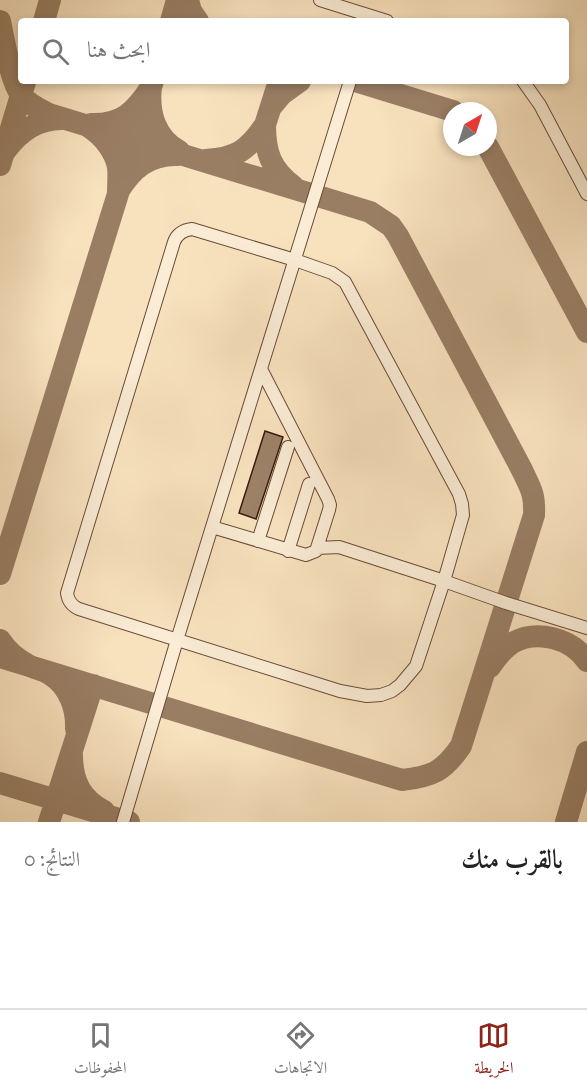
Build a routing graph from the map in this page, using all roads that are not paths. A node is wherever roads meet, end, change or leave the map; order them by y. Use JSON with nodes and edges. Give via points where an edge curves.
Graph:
{"nodes":[{"id":1,"x":320,"y":0,"type":"edge"},
{"id":2,"x":368,"y":18,"type":"edge"},
{"id":3,"x":349,"y":84,"type":"edge"},
{"id":4,"x":525,"y":84,"type":"edge"},
{"id":5,"x":587,"y":194,"type":"edge"},
{"id":6,"x":295,"y":260,"type":"junction"},
{"id":7,"x":261,"y":369,"type":"junction"},
{"id":8,"x":288,"y":447,"type":"dead end"},
{"id":9,"x":309,"y":484,"type":"dead end"},
{"id":10,"x":212,"y":527,"type":"junction"},
{"id":11,"x":323,"y":531,"type":"junction"},
{"id":12,"x":258,"y":542,"type":"junction"},
{"id":13,"x":339,"y":547,"type":"junction"},
{"id":14,"x":317,"y":548,"type":"junction"},
{"id":15,"x":288,"y":550,"type":"junction"},
{"id":16,"x":444,"y":581,"type":"junction"},
{"id":17,"x":587,"y":628,"type":"edge"},
{"id":18,"x":177,"y":640,"type":"junction"},
{"id":19,"x":123,"y":822,"type":"edge"}],
"edges":[{"from":1,"to":2,"type":"lane"},
{"from":3,"to":6,"type":"lane"},
{"from":4,"to":5,"type":"lane"},
{"from":6,"to":7,"type":"lane"},
{"from":6,"to":16,"type":"lane","via":[[337,275],[349,286],[459,494],[463,515]]},
{"from":6,"to":18,"type":"lane","via":[[192,229],[179,234],[174,243],[67,593],[79,609]]},
{"from":7,"to":10,"type":"lane"},
{"from":7,"to":11,"type":"lane","via":[[328,499]]},
{"from":8,"to":12,"type":"lane"},
{"from":9,"to":15,"type":"lane"},
{"from":10,"to":12,"type":"lane"},
{"from":10,"to":18,"type":"lane"},
{"from":11,"to":13,"type":"lane"},
{"from":11,"to":14,"type":"lane"},
{"from":12,"to":15,"type":"lane"},
{"from":13,"to":14,"type":"lane"},
{"from":13,"to":16,"type":"lane"},
{"from":14,"to":15,"type":"lane","via":[[306,555]]},
{"from":16,"to":17,"type":"lane"},
{"from":16,"to":18,"type":"lane","via":[[416,666],[400,685],[381,695],[340,691]]},
{"from":18,"to":19,"type":"lane"}]}
